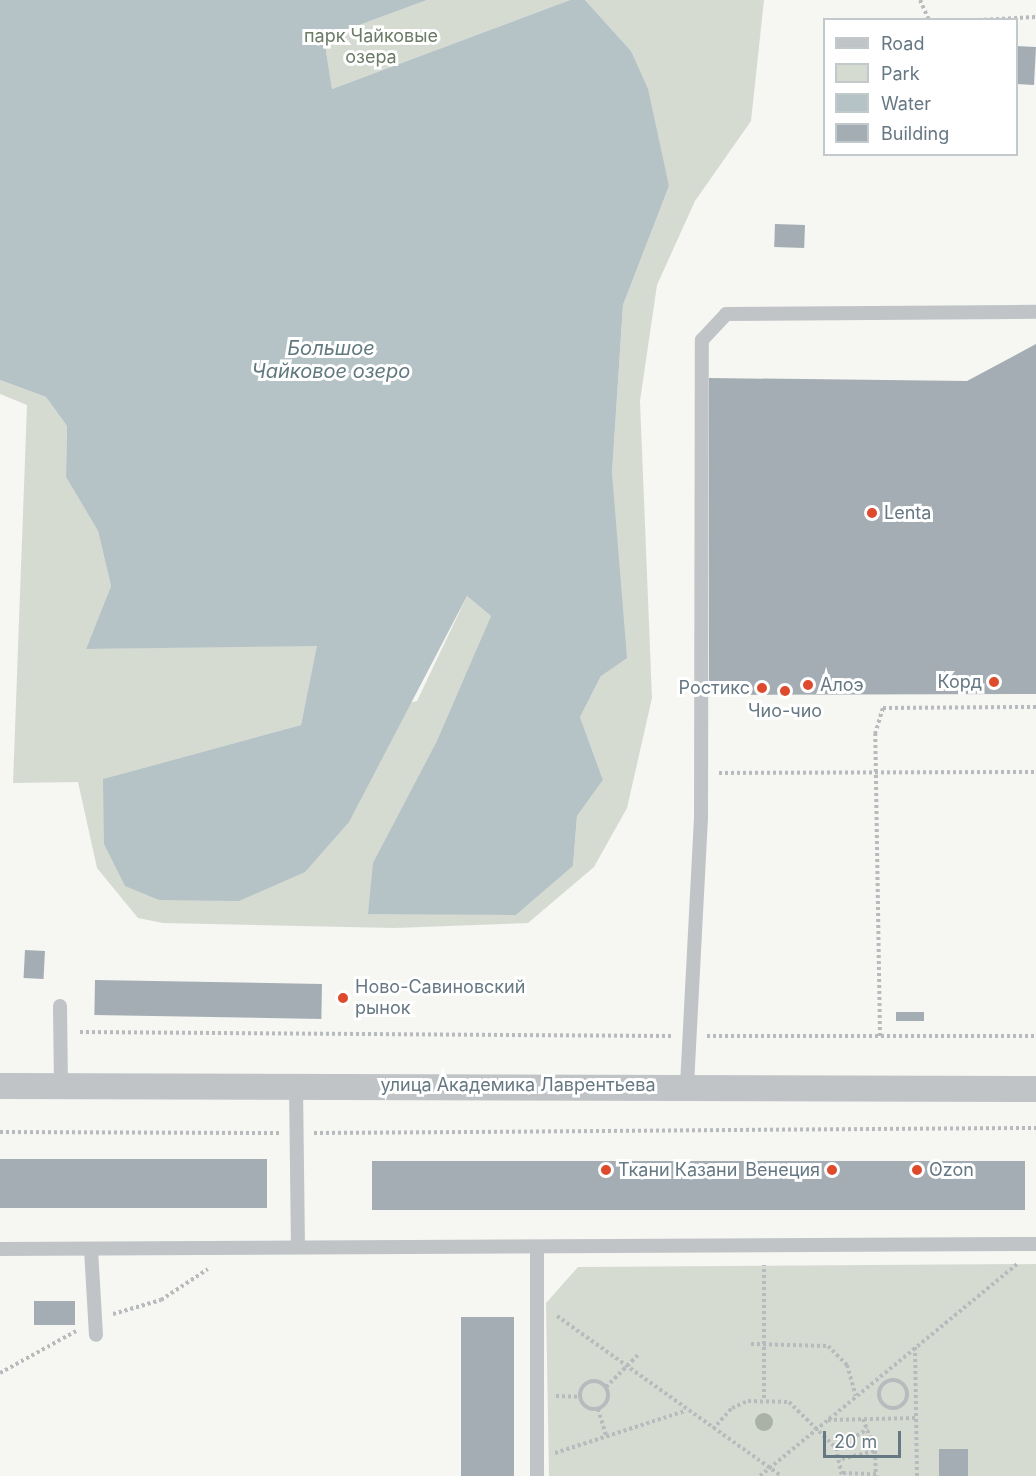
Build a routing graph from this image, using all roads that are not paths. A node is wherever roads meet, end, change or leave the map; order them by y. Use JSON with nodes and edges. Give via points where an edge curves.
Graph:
{"nodes":[{"id":1,"x":1036,"y":312,"type":"edge"},
{"id":2,"x":60,"y":1006,"type":"dead end"},
{"id":3,"x":296,"y":1085,"type":"junction"},
{"id":4,"x":687,"y":1085,"type":"junction"},
{"id":5,"x":0,"y":1086,"type":"edge"},
{"id":6,"x":61,"y":1086,"type":"junction"},
{"id":7,"x":1036,"y":1089,"type":"edge"},
{"id":8,"x":1036,"y":1244,"type":"edge"},
{"id":9,"x":298,"y":1247,"type":"junction"},
{"id":10,"x":537,"y":1248,"type":"junction"},
{"id":11,"x":0,"y":1249,"type":"edge"},
{"id":12,"x":91,"y":1249,"type":"junction"},
{"id":13,"x":96,"y":1335,"type":"dead end"},
{"id":14,"x":537,"y":1476,"type":"edge"}],
"edges":[{"from":1,"to":4,"type":"lane","via":[[726,315],[712,324],[702,340],[701,817]]},
{"from":2,"to":6,"type":"lane"},
{"from":3,"to":4,"type":"street","name":"улица Академика Лаврентьева"},
{"from":3,"to":6,"type":"street","name":"улица Академика Лаврентьева"},
{"from":3,"to":9,"type":"lane"},
{"from":4,"to":7,"type":"street","name":"улица Академика Лаврентьева"},
{"from":5,"to":6,"type":"street","name":"улица Академика Лаврентьева"},
{"from":8,"to":10,"type":"lane"},
{"from":9,"to":10,"type":"lane"},
{"from":9,"to":12,"type":"lane"},
{"from":10,"to":14,"type":"lane"},
{"from":11,"to":12,"type":"lane"},
{"from":12,"to":13,"type":"lane"}]}
